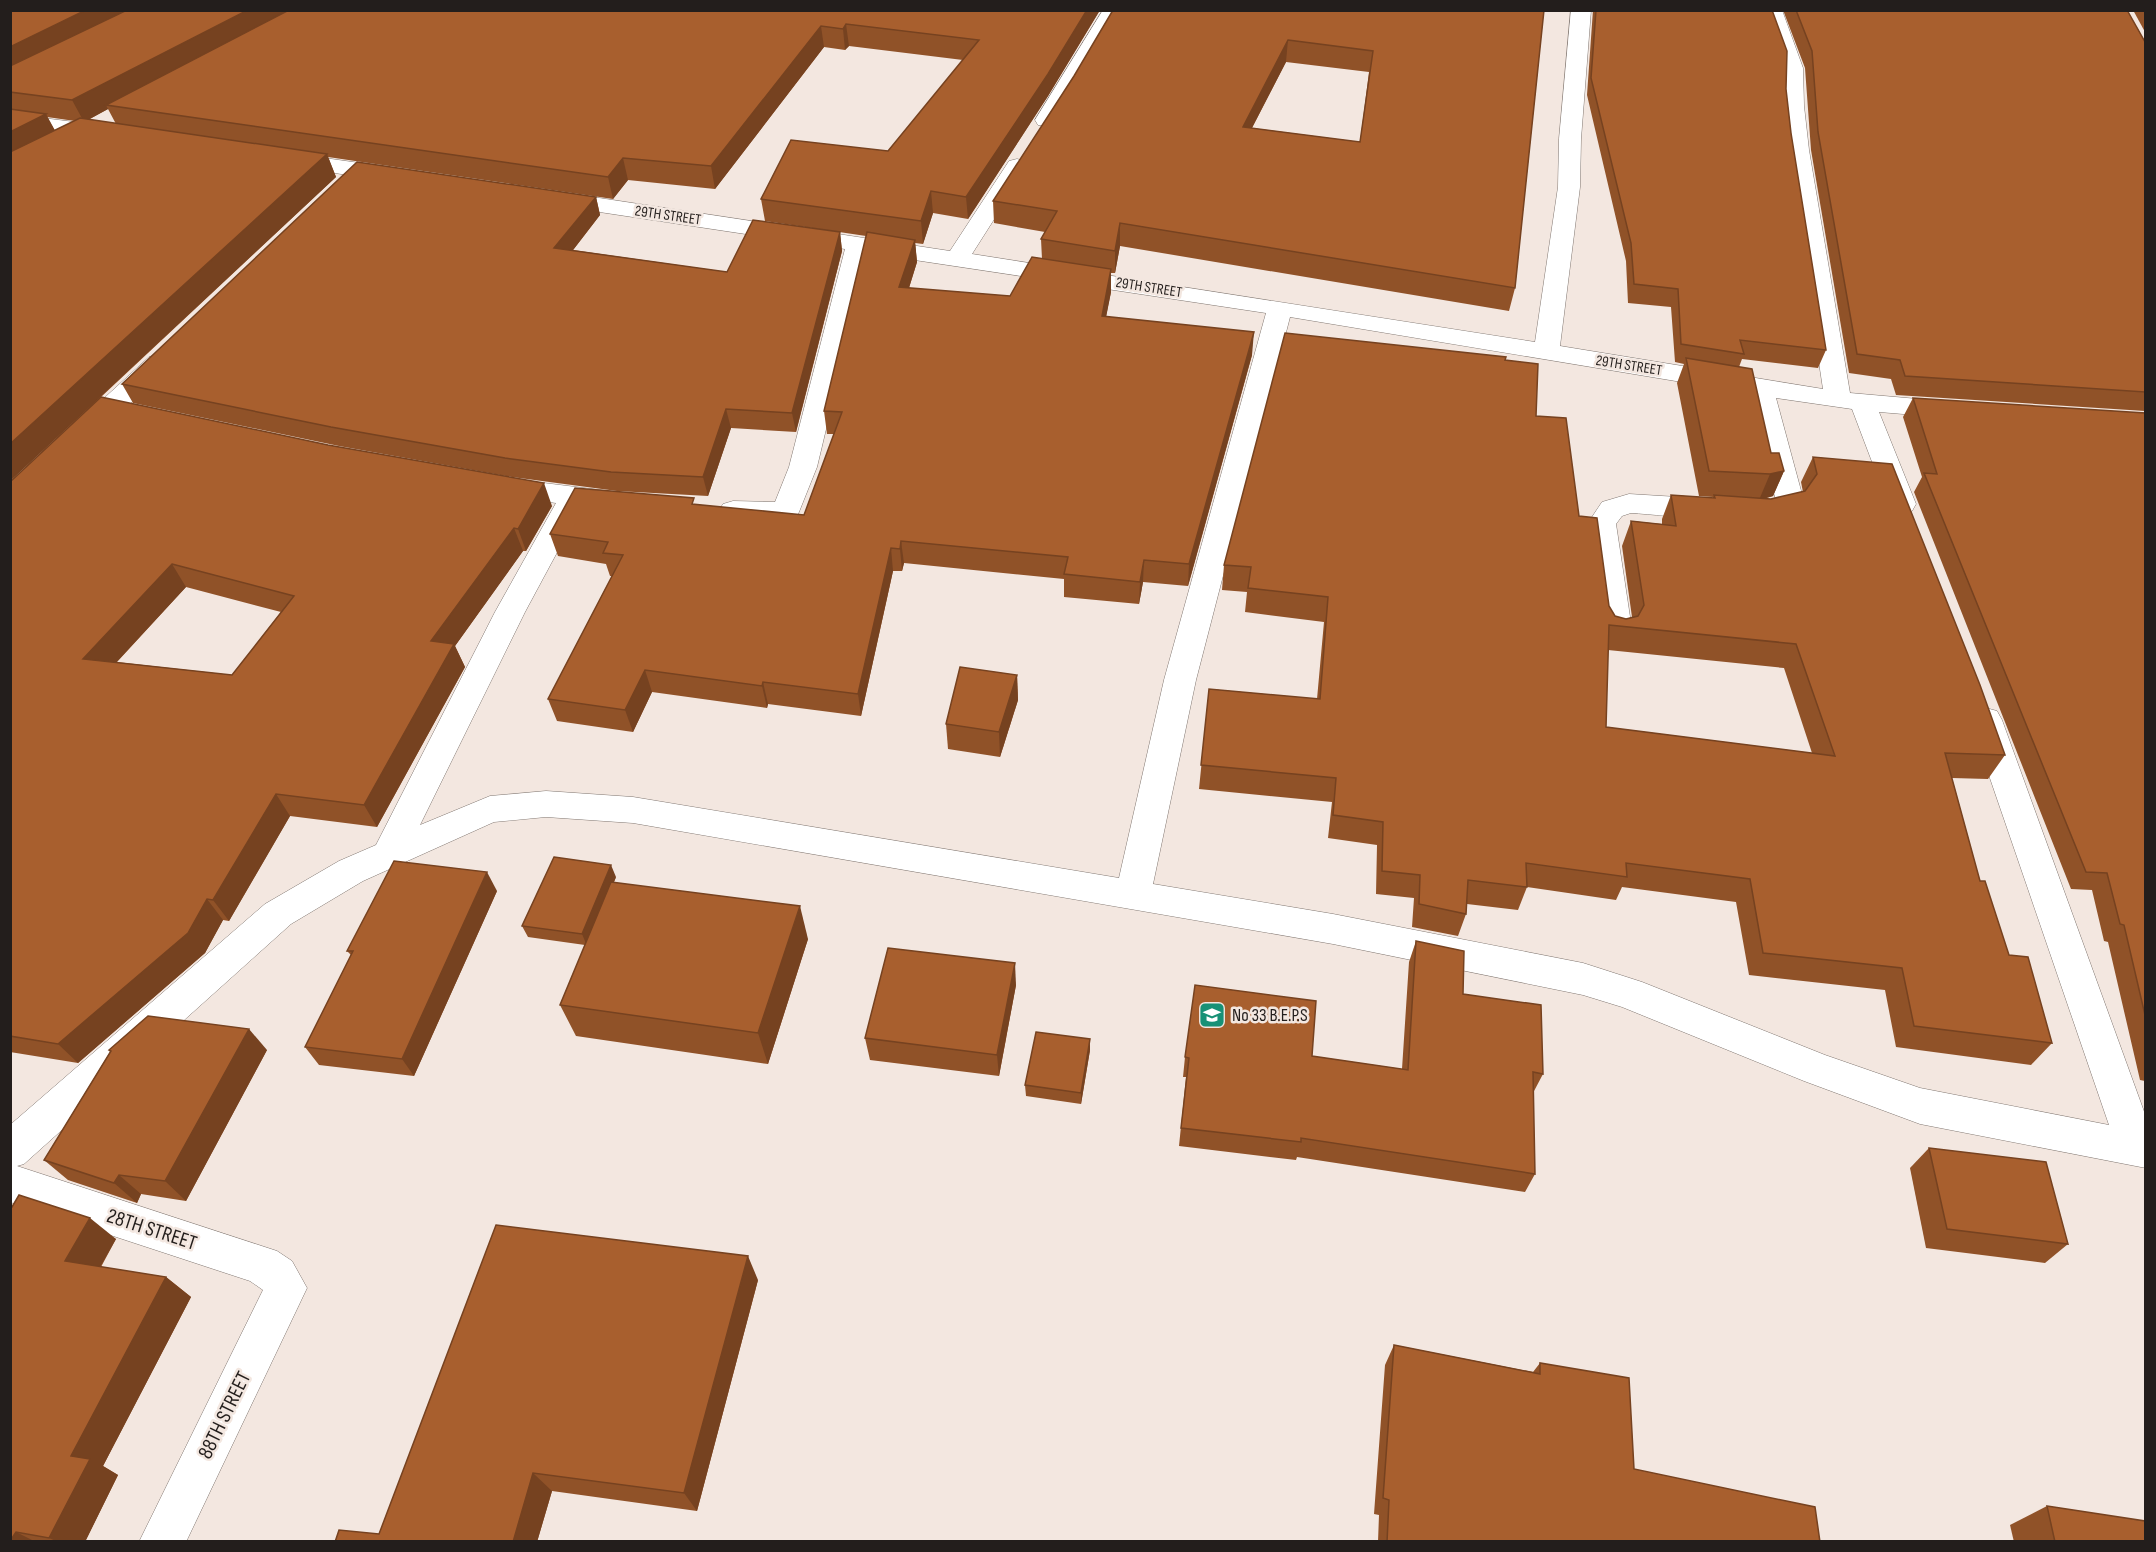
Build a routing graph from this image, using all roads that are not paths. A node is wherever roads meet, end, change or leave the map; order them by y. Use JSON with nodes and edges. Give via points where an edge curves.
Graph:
{"nodes":[{"id":1,"x":1113,"y":10,"type":"edge"},
{"id":2,"x":1581,"y":10,"type":"edge"},
{"id":3,"x":1773,"y":10,"type":"edge"},
{"id":4,"x":118,"y":114,"type":"edge"},
{"id":5,"x":10,"y":120,"type":"edge"},
{"id":6,"x":86,"y":130,"type":"junction"},
{"id":7,"x":132,"y":137,"type":"edge"},
{"id":8,"x":268,"y":157,"type":"edge"},
{"id":9,"x":360,"y":170,"type":"junction"},
{"id":10,"x":417,"y":178,"type":"edge"},
{"id":11,"x":334,"y":195,"type":"edge"},
{"id":12,"x":534,"y":195,"type":"edge"},
{"id":13,"x":858,"y":243,"type":"junction"},
{"id":14,"x":957,"y":258,"type":"junction"},
{"id":15,"x":1280,"y":308,"type":"junction"},
{"id":16,"x":171,"y":350,"type":"edge"},
{"id":17,"x":1546,"y":352,"type":"junction"},
{"id":18,"x":1760,"y":387,"type":"junction"},
{"id":19,"x":1851,"y":402,"type":"junction"},
{"id":20,"x":110,"y":408,"type":"junction"},
{"id":21,"x":1969,"y":411,"type":"edge"},
{"id":22,"x":143,"y":415,"type":"edge"},
{"id":23,"x":70,"y":445,"type":"edge"},
{"id":24,"x":474,"y":482,"type":"edge"},
{"id":25,"x":573,"y":497,"type":"junction"},
{"id":26,"x":643,"y":503,"type":"edge"},
{"id":27,"x":713,"y":509,"type":"edge"},
{"id":28,"x":1914,"y":535,"type":"edge"},
{"id":29,"x":1617,"y":630,"type":"edge"},
{"id":30,"x":1974,"y":688,"type":"edge"},
{"id":31,"x":388,"y":855,"type":"junction"},
{"id":32,"x":1133,"y":896,"type":"junction"},
{"id":33,"x":2141,"y":1149,"type":"edge"},
{"id":34,"x":10,"y":1151,"type":"edge"},
{"id":35,"x":10,"y":1183,"type":"edge"},
{"id":36,"x":286,"y":1288,"type":"joint"},
{"id":37,"x":162,"y":1542,"type":"edge"}],
"edges":[{"from":1,"to":14,"type":"street"},
{"from":2,"to":17,"type":"street","via":[[1569,187]]},
{"from":3,"to":19,"type":"street","via":[[1793,68],[1798,150]]},
{"from":4,"to":6,"type":"street"},
{"from":5,"to":6,"type":"street","via":[[52,135]]},
{"from":6,"to":7,"type":"street"},
{"from":8,"to":9,"type":"street"},
{"from":9,"to":10,"type":"street"},
{"from":9,"to":11,"type":"street"},
{"from":12,"to":13,"type":"street","name":"29TH STREET"},
{"from":13,"to":14,"type":"street","name":"29TH STREET"},
{"from":13,"to":27,"type":"street","via":[[804,467],[785,512]]},
{"from":14,"to":15,"type":"street","name":"29TH STREET"},
{"from":15,"to":17,"type":"street","name":"29TH STREET"},
{"from":15,"to":32,"type":"street","via":[[1180,680]]},
{"from":16,"to":20,"type":"street"},
{"from":17,"to":18,"type":"street","name":"29TH STREET"},
{"from":18,"to":19,"type":"street","name":"29TH STREET"},
{"from":18,"to":29,"type":"street","via":[[1789,498],[1781,508],[1759,512],[1629,503],[1612,509],[1602,523]]},
{"from":19,"to":21,"type":"street","name":"29TH STREET"},
{"from":19,"to":28,"type":"street"},
{"from":20,"to":22,"type":"street"},
{"from":20,"to":23,"type":"street"},
{"from":24,"to":25,"type":"street"},
{"from":25,"to":26,"type":"street"},
{"from":25,"to":31,"type":"street","via":[[510,612]]},
{"from":30,"to":33,"type":"street"},
{"from":31,"to":32,"type":"street","via":[[490,809],[546,804],[633,810]]},
{"from":31,"to":34,"type":"street","via":[[351,871],[278,914]]},
{"from":32,"to":33,"type":"street","via":[[1333,929],[1583,979],[1629,993],[1920,1106]]},
{"from":35,"to":36,"type":"street","name":"28TH STREET","via":[[262,1265],[277,1275]]},
{"from":36,"to":37,"type":"street","name":"88TH STREET"}]}
